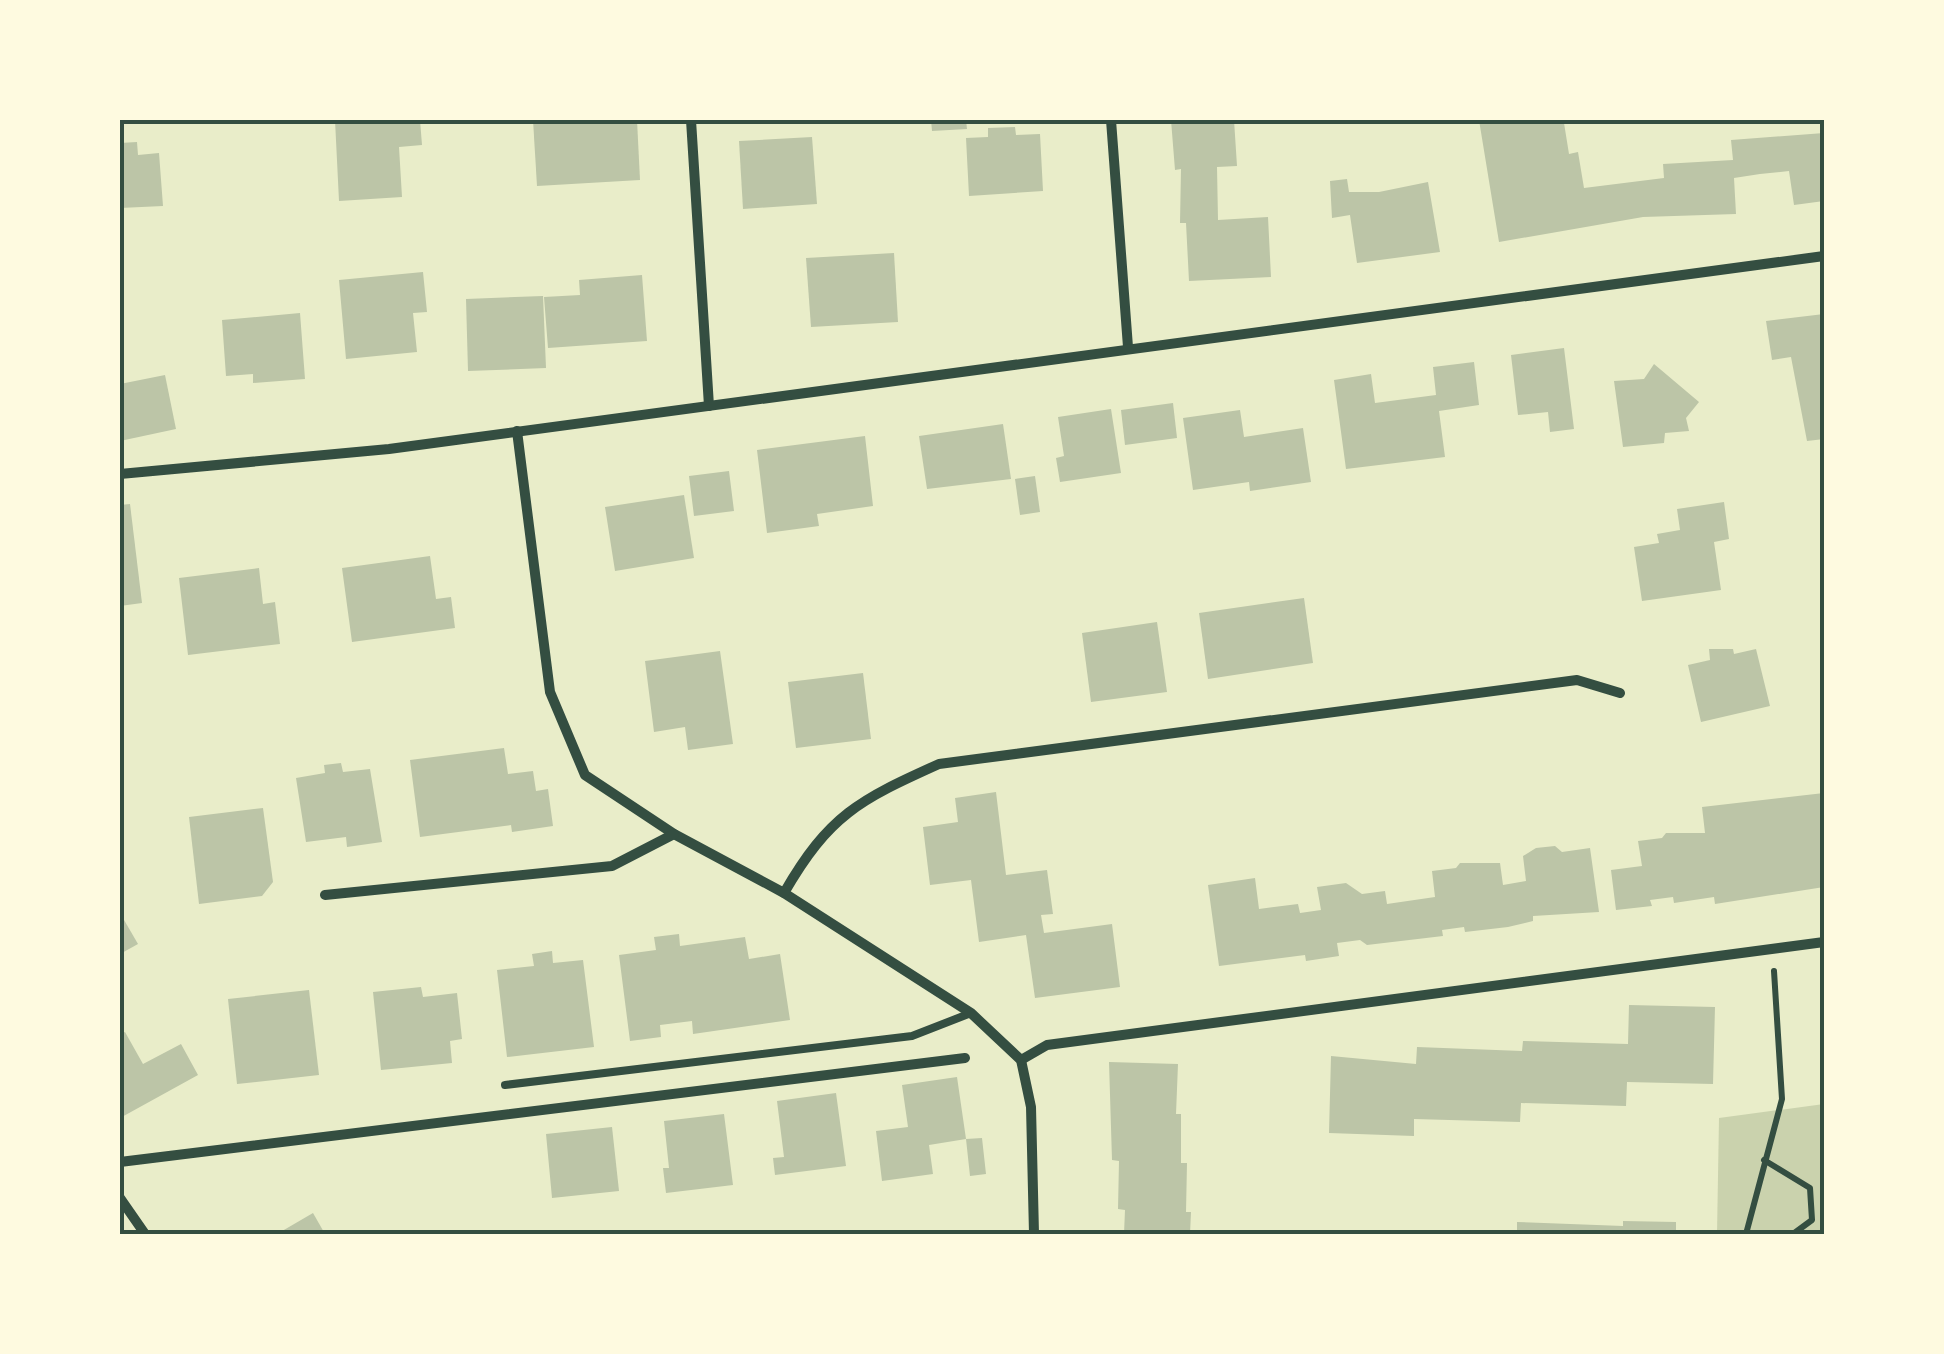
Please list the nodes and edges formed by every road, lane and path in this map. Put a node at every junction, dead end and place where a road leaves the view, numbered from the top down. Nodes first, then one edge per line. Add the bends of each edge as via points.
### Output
1 (691, 120) edge
2 (1111, 120) edge
3 (1824, 256) edge
4 (1128, 348) junction
5 (709, 406) junction
6 (517, 431) junction
7 (120, 474) edge
8 (1620, 693) dead end
9 (674, 834) junction
10 (784, 893) junction
11 (324, 896) dead end
12 (1824, 942) edge
13 (1775, 950) junction
14 (971, 1012) junction
15 (964, 1058) dead end
16 (1020, 1060) junction
17 (505, 1085) dead end
18 (1764, 1160) junction
19 (120, 1162) edge
20 (120, 1198) edge
21 (146, 1234) edge
22 (1034, 1234) edge
23 (1746, 1234) edge
24 (1794, 1234) edge

1 - 5 street
2 - 4 street
3 - 4 street
4 - 5 street
5 - 6 street
6 - 7 street
6 - 9 street via 550,692 585,775
8 - 10 street via 1578,680 939,764 860,800 808,851
9 - 10 street
9 - 11 street via 612,866
10 - 14 street
12 - 13 street
13 - 16 street via 1047,1045
13 - 18 path via 1782,1099
14 - 16 street
14 - 17 lane via 912,1036
15 - 19 street
16 - 22 street via 1031,1106
18 - 23 path
18 - 24 path via 1810,1188 1812,1220
20 - 21 street

